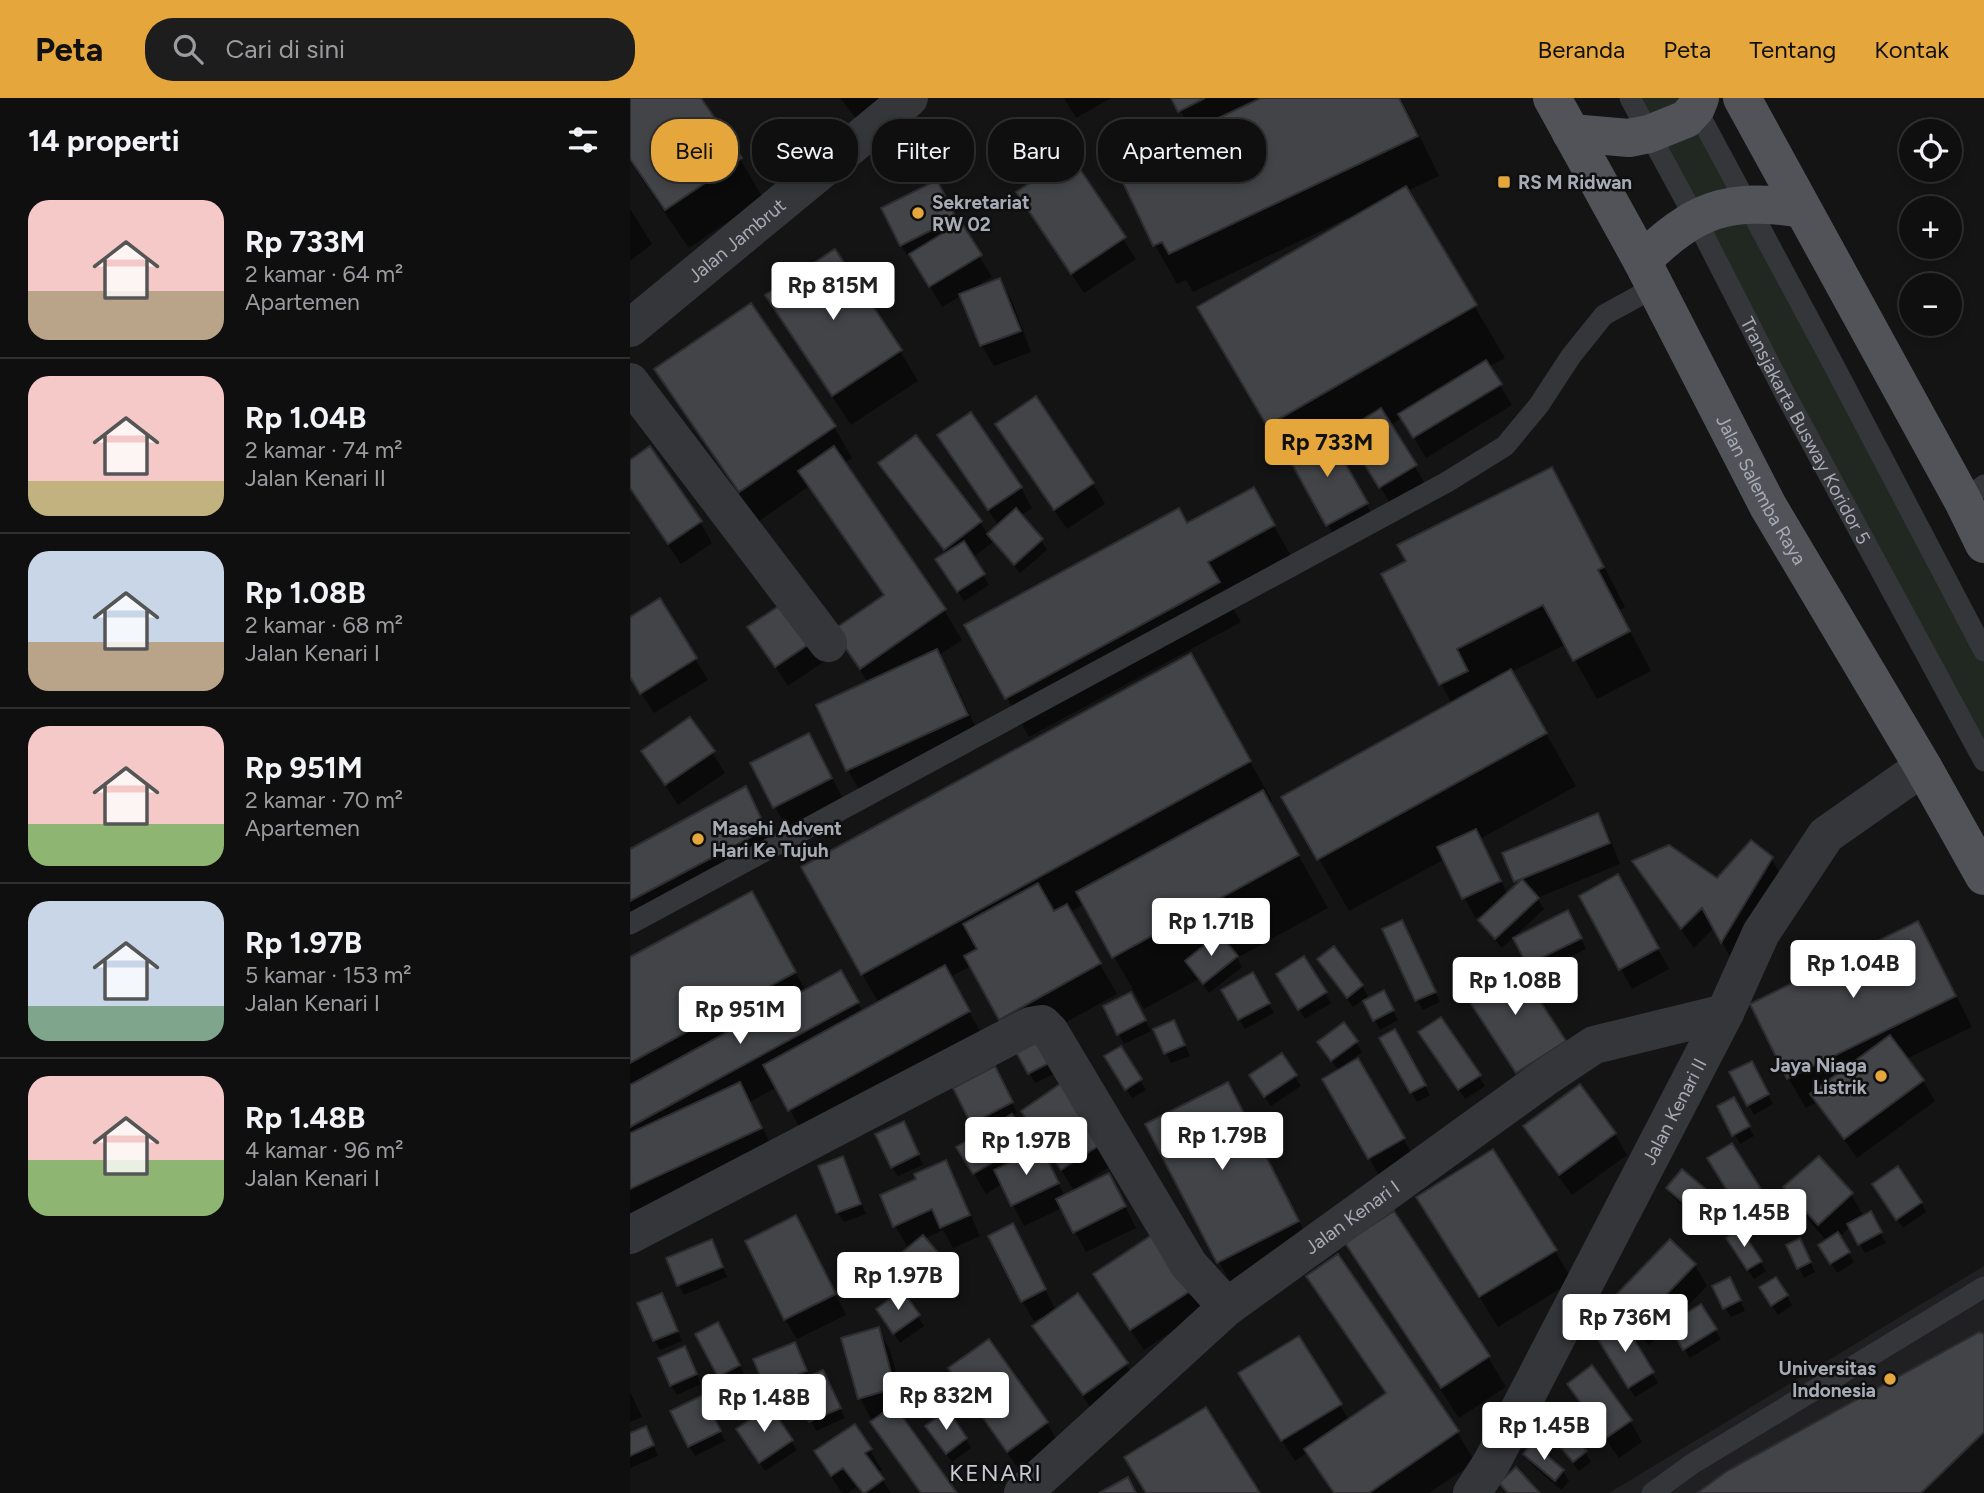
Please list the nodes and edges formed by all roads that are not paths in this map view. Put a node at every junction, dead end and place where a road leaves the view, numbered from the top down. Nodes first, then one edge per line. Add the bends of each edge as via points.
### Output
1 (909, 98) edge
2 (1552, 98) edge
3 (1630, 98) edge
4 (1742, 98) edge
5 (1696, 101) edge
6 (1571, 132) junction
7 (1649, 134) junction
8 (1748, 205) junction
9 (1801, 209) junction
10 (1695, 218) junction
11 (1649, 274) junction
12 (630, 328) edge
13 (630, 382) edge
14 (1973, 493) edge
15 (1984, 544) edge
16 (828, 643) dead end
17 (1984, 651) edge
18 (1984, 761) edge
19 (1923, 767) junction
20 (1984, 876) edge
21 (630, 924) edge
22 (1725, 1013) junction
23 (630, 1235) edge
24 (1984, 1287) edge
25 (1227, 1307) junction
26 (1023, 1493) edge
27 (1472, 1493) edge
28 (1652, 1493) edge

1 - 12 street, Jalan Jambrut
2 - 6 main road, Jalan Salemba Raya
3 - 7 lane, Transjakarta Busway Koridor 5
4 - 9 main road
5 - 7 main road via 1686,119
5 - 8 lane
6 - 7 main road via 1629,138
6 - 11 main road, Jalan Salemba Raya
7 - 10 lane, Transjakarta Busway Koridor 5
8 - 9 main road
8 - 10 main road
8 - 17 lane
9 - 14 main road
10 - 11 main road via 1668,236
10 - 18 lane, Transjakarta Busway Koridor 5
11 - 19 main road, Jalan Salemba Raya via 1768,506
11 - 21 lane via 1604,315 1505,446 1447,482
13 - 16 street
14 - 15 main road
19 - 20 main road, Jalan Salemba Raya
19 - 22 street, Jalan Kenari II via 1826,835 1761,933
22 - 25 street, Jalan Kenari I via 1594,1045
22 - 27 street, Jalan Kenari II
23 - 25 street via 1042,1024 1189,1265
24 - 28 lane via 1692,1464
25 - 26 street, Jalan Kenari I

